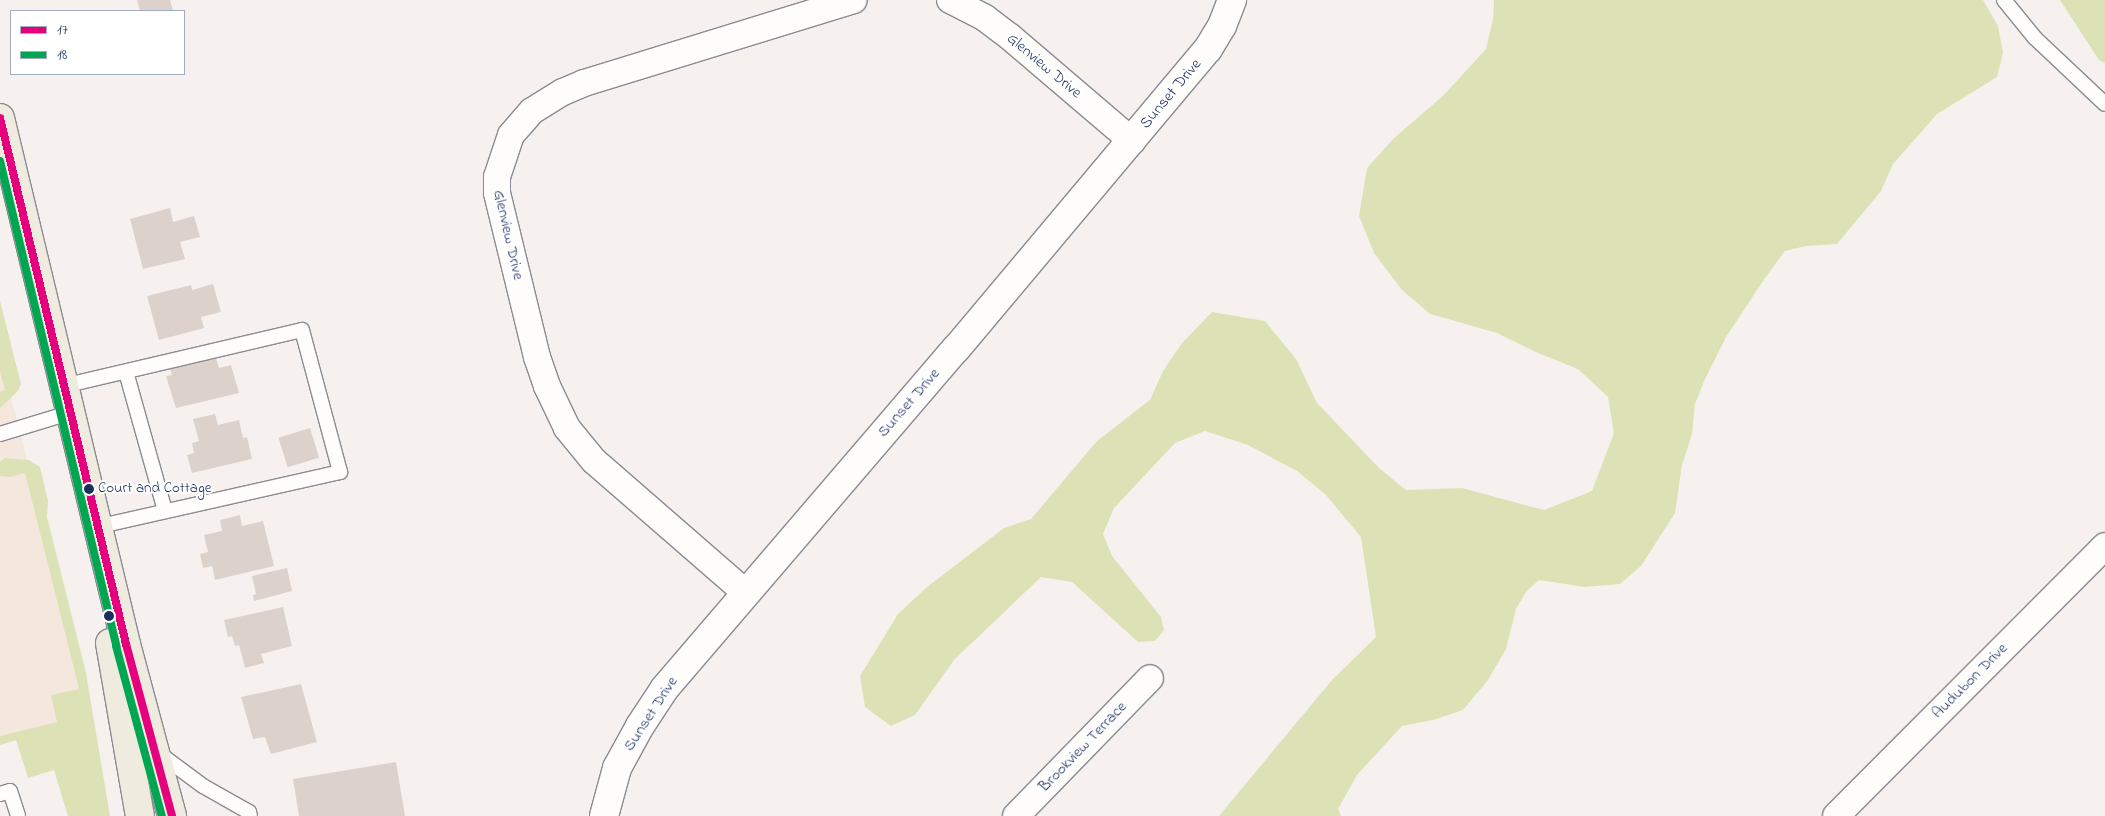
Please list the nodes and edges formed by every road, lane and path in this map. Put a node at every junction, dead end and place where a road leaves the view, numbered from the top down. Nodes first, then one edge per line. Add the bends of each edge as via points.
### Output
1 (853, 0) edge
2 (950, 0) edge
3 (1232, 0) edge
4 (2004, 0) edge
5 (2105, 104) edge
6 (1, 124) edge
7 (1132, 141) junction
8 (126, 372) junction
9 (63, 386) junction
10 (69, 413) junction
11 (0, 434) edge
12 (165, 511) junction
13 (93, 528) junction
14 (2105, 546) edge
15 (746, 594) junction
16 (1150, 678) dead end
17 (155, 750) junction
18 (0, 794) edge
19 (169, 804) edge
20 (136, 810) edge
21 (250, 814) edge
22 (18, 816) edge
23 (604, 816) edge
24 (1016, 816) edge
25 (1836, 816) edge

1 - 15 street, Glenview Drive via 563,92 532,111 511,135 497,178 497,193 537,357 567,428 594,461
2 - 7 street, Glenview Drive via 985,18 1009,36
3 - 7 street, Sunset Drive via 1208,49
4 - 5 lane via 2035,38
6 - 9 main road
7 - 15 street, Sunset Drive
8 - 9 lane
8 - 12 lane
8 - 12 lane via 302,330 340,472
9 - 10 main road
10 - 11 lane
10 - 13 main road
12 - 13 lane
13 - 17 main road
13 - 20 main road
14 - 25 street, Audubon Drive
15 - 23 street, Sunset Drive via 665,688 640,726 617,768
16 - 24 street, Brookview Terrace
17 - 19 main road
17 - 21 lane via 203,786
18 - 22 lane via 10,791
19 - 20 lane

